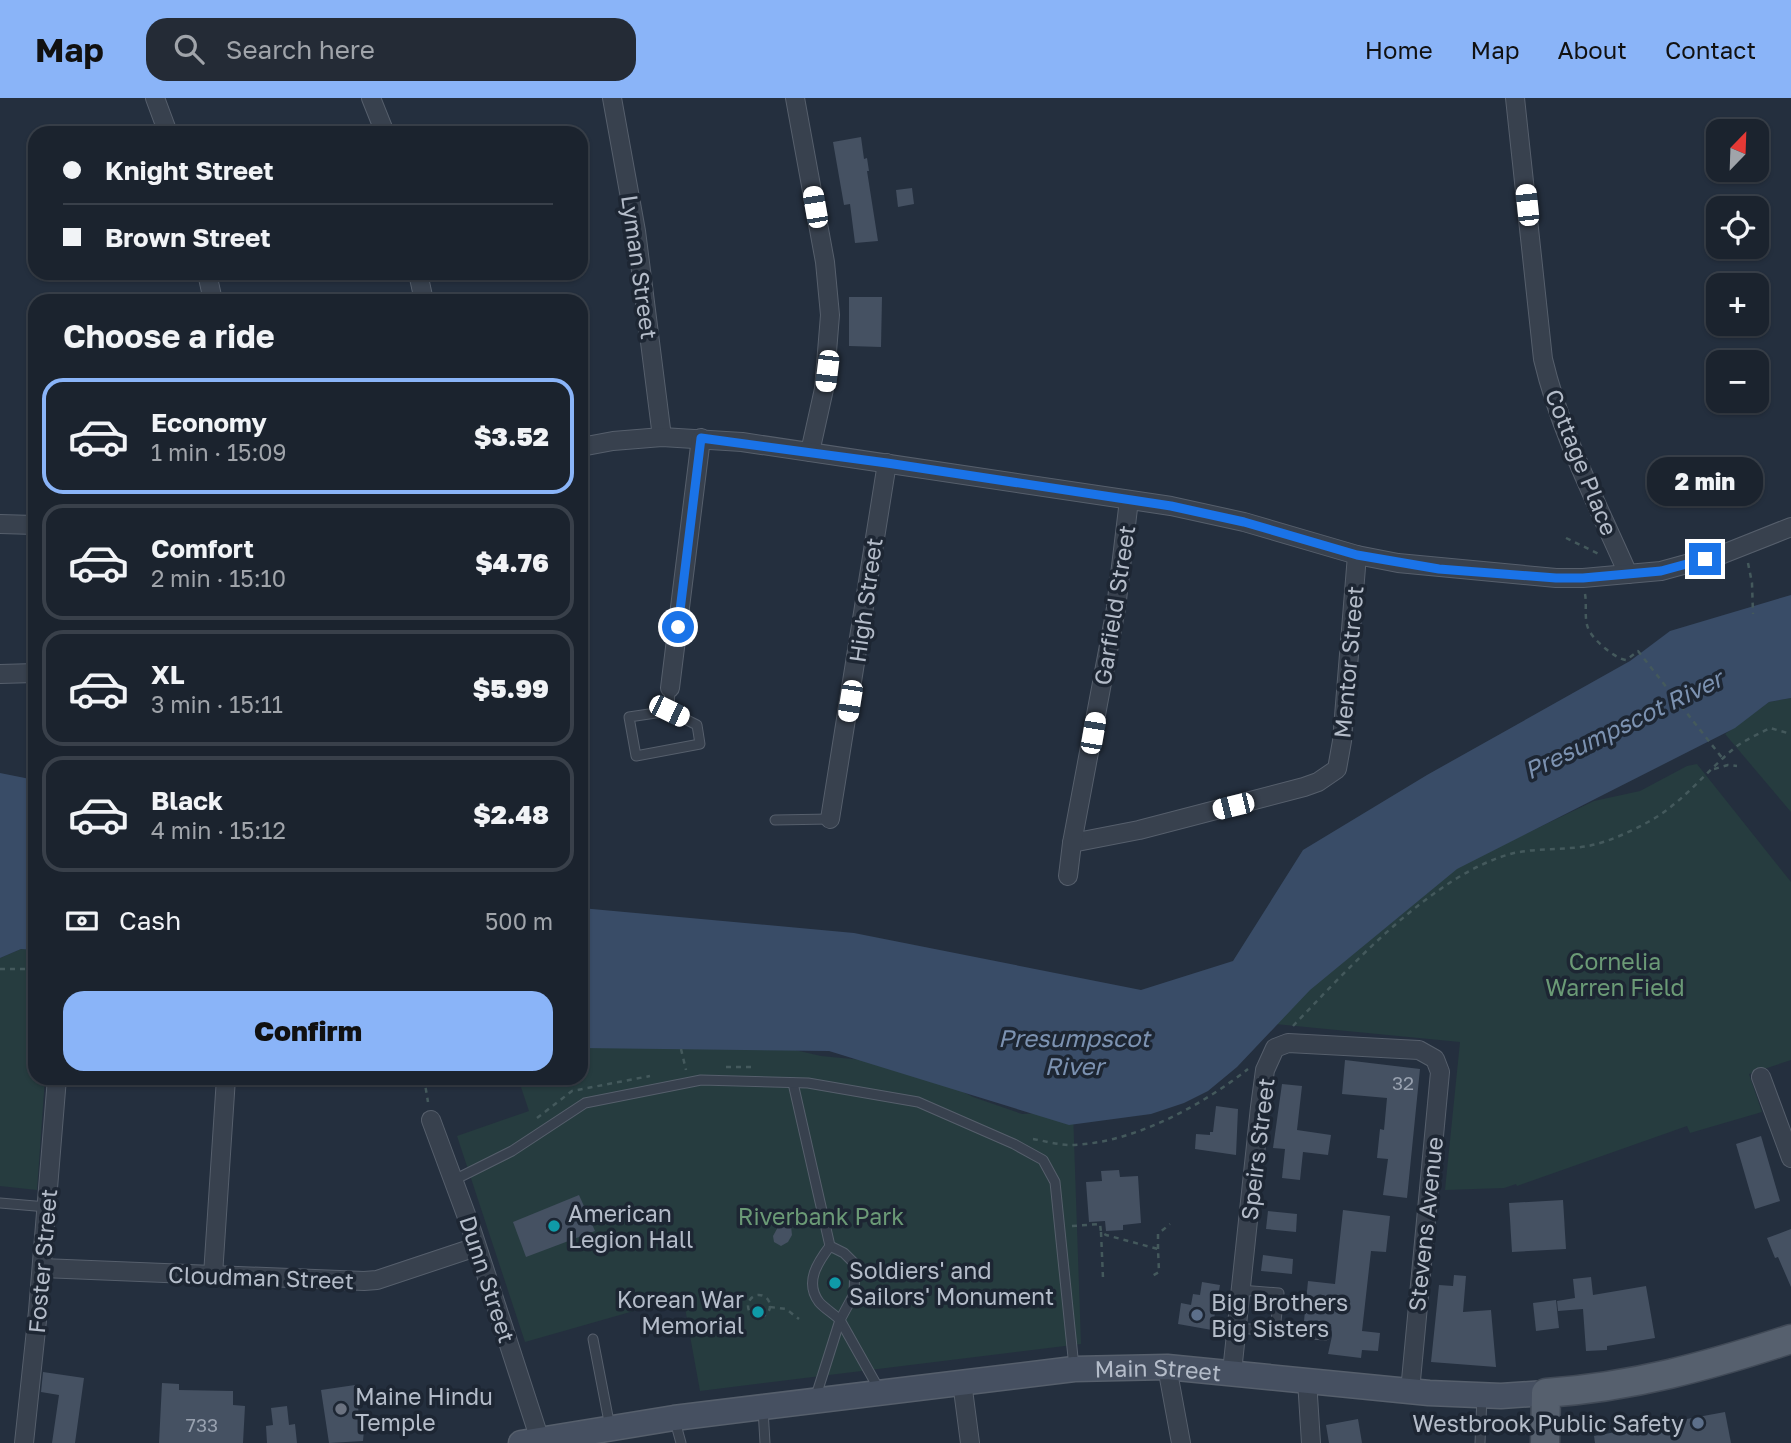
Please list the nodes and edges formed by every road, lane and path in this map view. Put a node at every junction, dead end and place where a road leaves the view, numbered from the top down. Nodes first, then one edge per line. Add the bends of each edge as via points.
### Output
1 (155, 98) edge
2 (371, 98) edge
3 (612, 98) edge
4 (795, 98) edge
5 (1515, 98) edge
6 (165, 126) edge
7 (382, 126) edge
8 (662, 437) junction
9 (701, 438) junction
10 (588, 446) edge
11 (810, 452) junction
12 (887, 463) junction
13 (1129, 500) junction
14 (0, 524) edge
15 (28, 525) edge
16 (1791, 527) edge
17 (1566, 538) dead end
18 (1743, 546) junction
19 (1357, 555) junction
20 (1624, 566) junction
21 (1583, 578) junction
22 (1753, 614) dead end
23 (28, 673) edge
24 (0, 674) edge
25 (670, 688) joint
26 (669, 711) junction
27 (1791, 734) edge
28 (1723, 759) junction
29 (1737, 766) dead end
30 (1711, 771) junction
31 (830, 819) joint
32 (775, 820) dead end
33 (1072, 843) junction
34 (1068, 876) dead end
35 (0, 969) edge
36 (28, 970) edge
37 (1275, 1048) junction
38 (681, 1049) dead end
39 (1435, 1059) joint
40 (721, 1067) dead end
41 (685, 1068) dead end
42 (757, 1068) dead end
43 (650, 1076) dead end
44 (1761, 1077) dead end
45 (793, 1083) junction
46 (56, 1085) edge
47 (226, 1085) edge
48 (425, 1085) edge
49 (431, 1120) joint
50 (533, 1121) dead end
51 (1024, 1138) dead end
52 (1791, 1158) edge
53 (454, 1180) junction
54 (0, 1203) edge
55 (47, 1207) junction
56 (1170, 1224) dead end
57 (1060, 1226) junction
58 (1101, 1232) junction
59 (830, 1246) junction
60 (476, 1247) junction
61 (1158, 1249) junction
62 (42, 1268) junction
63 (214, 1275) junction
64 (1152, 1276) dead end
65 (1103, 1279) dead end
66 (1240, 1290) junction
67 (769, 1307) junction
68 (799, 1319) dead end
69 (841, 1320) junction
70 (1237, 1328) junction
71 (1275, 1331) junction
72 (1325, 1335) dead end
73 (593, 1339) dead end
74 (1791, 1339) edge
75 (1167, 1367) junction
76 (1074, 1369) junction
77 (1232, 1372) junction
78 (1307, 1380) junction
79 (962, 1382) junction
80 (1410, 1391) junction
81 (881, 1393) junction
82 (1546, 1393) junction
83 (1482, 1395) junction
84 (814, 1401) junction
85 (763, 1407) junction
86 (674, 1418) junction
87 (610, 1428) junction
88 (530, 1441) edge
89 (24, 1443) edge
90 (681, 1443) edge
91 (765, 1443) edge
92 (970, 1443) edge
93 (1181, 1443) edge
94 (1311, 1443) edge
95 (1480, 1443) edge
96 (1545, 1443) edge

1 - 6 street
2 - 7 street
3 - 8 street, Lyman Street via 636,231
4 - 11 street via 825,262 830,315 824,389
5 - 20 street, Cottage Place via 1544,359 1562,424
8 - 9 street
8 - 10 street
9 - 11 street
9 - 25 street
11 - 12 street
12 - 13 street
12 - 31 street, High Street
13 - 19 street via 1244,522
13 - 33 street, Garfield Street via 1116,608
14 - 15 street
16 - 18 street
17 - 20 path
18 - 20 street via 1661,571
18 - 22 path via 1752,583
19 - 21 street via 1439,569
19 - 33 street, Mentor Street via 1337,769 1304,787
20 - 21 street
21 - 28 path via 1588,628 1620,659 1638,651
23 - 24 street
25 - 26 lane
26 - 26 lane via 629,717 636,756 700,744 697,725
27 - 28 path via 1770,728 1739,744
28 - 30 path
29 - 30 path
30 - 37 path via 1650,821 1621,835 1590,845 1515,853 1479,865 1446,885 1372,944
31 - 32 lane
33 - 34 street, Garfield Street
35 - 36 path
37 - 39 street, Speirs Street via 1288,1043 1332,1044 1419,1050
37 - 51 path via 1188,1110 1125,1136 1070,1145
37 - 66 street, Speirs Street via 1265,1070
38 - 41 path
39 - 80 street, Stevens Avenue via 1439,1090
40 - 42 path
43 - 50 path via 572,1091
44 - 52 street
45 - 53 lane via 701,1080 585,1103 512,1151
45 - 57 lane via 918,1102 1014,1144 1043,1160 1055,1182
45 - 59 lane
46 - 55 street, Foster Street
47 - 63 street
48 - 49 path
49 - 53 street, Dunn Street
53 - 60 street, Dunn Street
54 - 55 lane
55 - 62 street, Foster Street
56 - 61 path via 1158,1234
57 - 58 path via 1100,1224
57 - 76 lane
58 - 61 path
58 - 65 path
59 - 69 lane via 817,1264 812,1284 819,1301
59 - 69 lane via 855,1264 854,1294
60 - 63 street, Cloudman Street via 377,1280
60 - 88 street, Dunn Street
61 - 64 path via 1159,1272
62 - 63 street, Cloudman Street
62 - 89 street, Foster Street
66 - 70 street, Speirs Street
66 - 71 lane via 1279,1293
67 - 67 path via 760,1296 748,1304 750,1313 759,1318
67 - 68 path via 786,1309
69 - 81 lane
69 - 84 lane
70 - 71 lane
70 - 77 street, Speirs Street
71 - 72 lane
73 - 87 lane
74 - 82 main road, Main Street via 1711,1365 1625,1385
75 - 76 main road, Main Street
75 - 77 main road, Main Street
75 - 93 street
76 - 79 main road, Main Street
77 - 78 main road, Main Street
78 - 80 main road, Main Street
78 - 94 street
79 - 81 main road, Main Street
79 - 92 street
80 - 83 main road, Main Street
81 - 84 main road, Main Street
82 - 83 main road, Main Street
82 - 96 main road
83 - 95 lane
84 - 85 main road, Main Street
85 - 86 main road, Main Street
85 - 91 lane
86 - 87 main road, Main Street
86 - 90 lane
87 - 88 main road, Main Street

